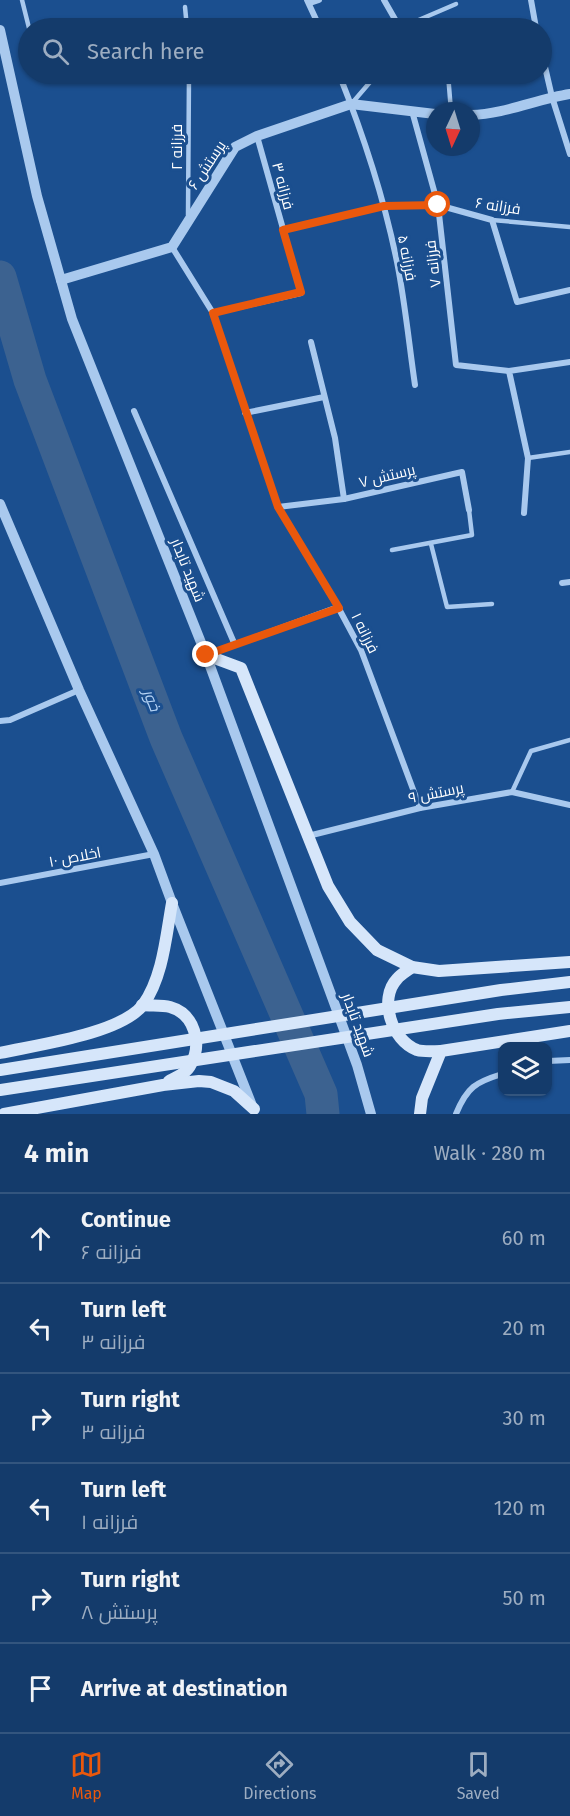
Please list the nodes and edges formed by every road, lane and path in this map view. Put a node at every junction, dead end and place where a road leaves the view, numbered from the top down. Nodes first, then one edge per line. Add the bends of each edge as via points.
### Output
1 (22, 0) edge
2 (318, 0) edge
3 (384, 0) edge
4 (531, 0) edge
5 (309, 2) edge
6 (456, 4) dead end
7 (186, 7) dead end
8 (26, 18) edge
9 (187, 18) edge
10 (316, 18) edge
11 (394, 18) edge
12 (423, 18) edge
13 (534, 18) edge
14 (0, 30) edge
15 (189, 84) edge
16 (343, 84) edge
17 (368, 84) edge
18 (448, 84) edge
19 (549, 84) edge
20 (570, 94) edge
21 (552, 97) junction
22 (450, 102) edge
23 (351, 104) junction
24 (412, 111) junction
25 (426, 113) edge
26 (480, 114) edge
27 (257, 136) junction
28 (570, 154) edge
29 (438, 205) junction
30 (384, 206) junction
31 (492, 220) junction
32 (188, 221) junction
33 (570, 227) edge
34 (283, 230) junction
35 (172, 247) junction
36 (61, 280) junction
37 (570, 290) edge
38 (213, 313) junction
39 (311, 342) dead end
40 (570, 362) edge
41 (509, 371) junction
42 (416, 385) dead end
43 (324, 397) junction
44 (134, 411) dead end
45 (245, 412) junction
46 (570, 453) edge
47 (528, 458) junction
48 (345, 499) junction
49 (0, 504) edge
50 (278, 507) junction
51 (469, 510) joint
52 (524, 513) dead end
53 (432, 544) junction
54 (392, 550) dead end
55 (570, 582) edge
56 (562, 584) dead end
57 (492, 604) dead end
58 (339, 608) junction
59 (234, 645) junction
60 (206, 655) junction
61 (79, 690) junction
62 (0, 721) edge
63 (570, 740) edge
64 (512, 792) junction
65 (570, 807) edge
66 (420, 808) junction
67 (308, 836) junction
68 (154, 854) junction
69 (0, 883) edge
70 (172, 903) junction
71 (570, 962) edge
72 (412, 967) junction
73 (570, 982) edge
74 (142, 1005) junction
75 (570, 1007) edge
76 (570, 1031) edge
77 (441, 1051) junction
78 (0, 1053) edge
79 (570, 1060) edge
80 (552, 1061) edge
81 (0, 1070) edge
82 (498, 1075) edge
83 (163, 1085) junction
84 (0, 1090) edge
85 (254, 1112) edge
86 (4, 1114) edge
87 (371, 1114) edge
88 (420, 1114) edge
89 (456, 1114) edge

1 - 8 lane
2 - 5 street
3 - 11 street
4 - 13 street
5 - 10 street
6 - 12 lane
7 - 9 lane
14 - 36 street, شهید تابدار via 37,196
15 - 32 lane, فرزانه ۲
16 - 23 street, فرزانه ۵
17 - 23 lane
18 - 22 lane
19 - 21 street
20 - 21 street
21 - 26 street
21 - 28 street
23 - 24 street, پرستش ۶
23 - 27 street, پرستش ۶
23 - 30 street, فرزانه ۵
24 - 25 street, پرستش ۶
24 - 29 street, فرزانه ۷
27 - 32 street, پرستش ۶ via 235,147
27 - 34 street, فرزانه ۳
29 - 30 street, فرزانه ۶
29 - 31 street, فرزانه ۶
29 - 41 street, فرزانه ۷ via 456,365
30 - 34 lane, فرزانه ۶
30 - 42 street, فرزانه ۵
31 - 33 lane, فرزانه ۶
31 - 37 street via 517,302
32 - 35 street, پرستش ۶
34 - 38 street, فرزانه ۳ via 301,292
35 - 36 street
35 - 38 street, فرزانه ۱
36 - 60 street, شهید تابدار via 72,320
38 - 45 street, فرزانه ۱
39 - 43 street
40 - 41 street
41 - 47 street
43 - 45 street
43 - 48 street
44 - 59 street
45 - 50 street, فرزانه ۱
46 - 47 lane
47 - 52 street
48 - 50 street, پرستش ۷
48 - 51 street, پرستش ۷ via 462,472
49 - 61 street
50 - 58 street, فرزانه ۱
51 - 53 lane via 471,535
53 - 54 lane
53 - 57 lane via 447,607
55 - 56 street
58 - 59 street
58 - 66 street, فرزانه ۱ via 361,650
59 - 60 street
60 - 67 main road via 241,668
60 - 87 street, شهید تابدار via 357,1065
61 - 62 street
61 - 68 street
63 - 64 lane via 531,751
64 - 65 street, پرستش ۹
64 - 66 street, پرستش ۹
66 - 67 street, پرستش ۹
67 - 72 main road via 328,886 350,922 377,950
68 - 69 street, اخلاص ۱۰
68 - 70 street
70 - 74 main road via 154,983
70 - 85 street
71 - 72 main road via 439,971
72 - 77 main road via 395,980 389,995 390,1020 399,1039 418,1050
73 - 81 main road, bridge
74 - 78 main road via 127,1019 77,1037
74 - 83 main road via 171,1007 187,1017 194,1030 198,1046 191,1066
75 - 84 main road, bridge via 498,1014
76 - 77 main road
77 - 88 main road via 422,1098
79 - 80 street
82 - 89 street via 478,1082 462,1099
83 - 85 main road via 211,1082 234,1091
83 - 86 main road

